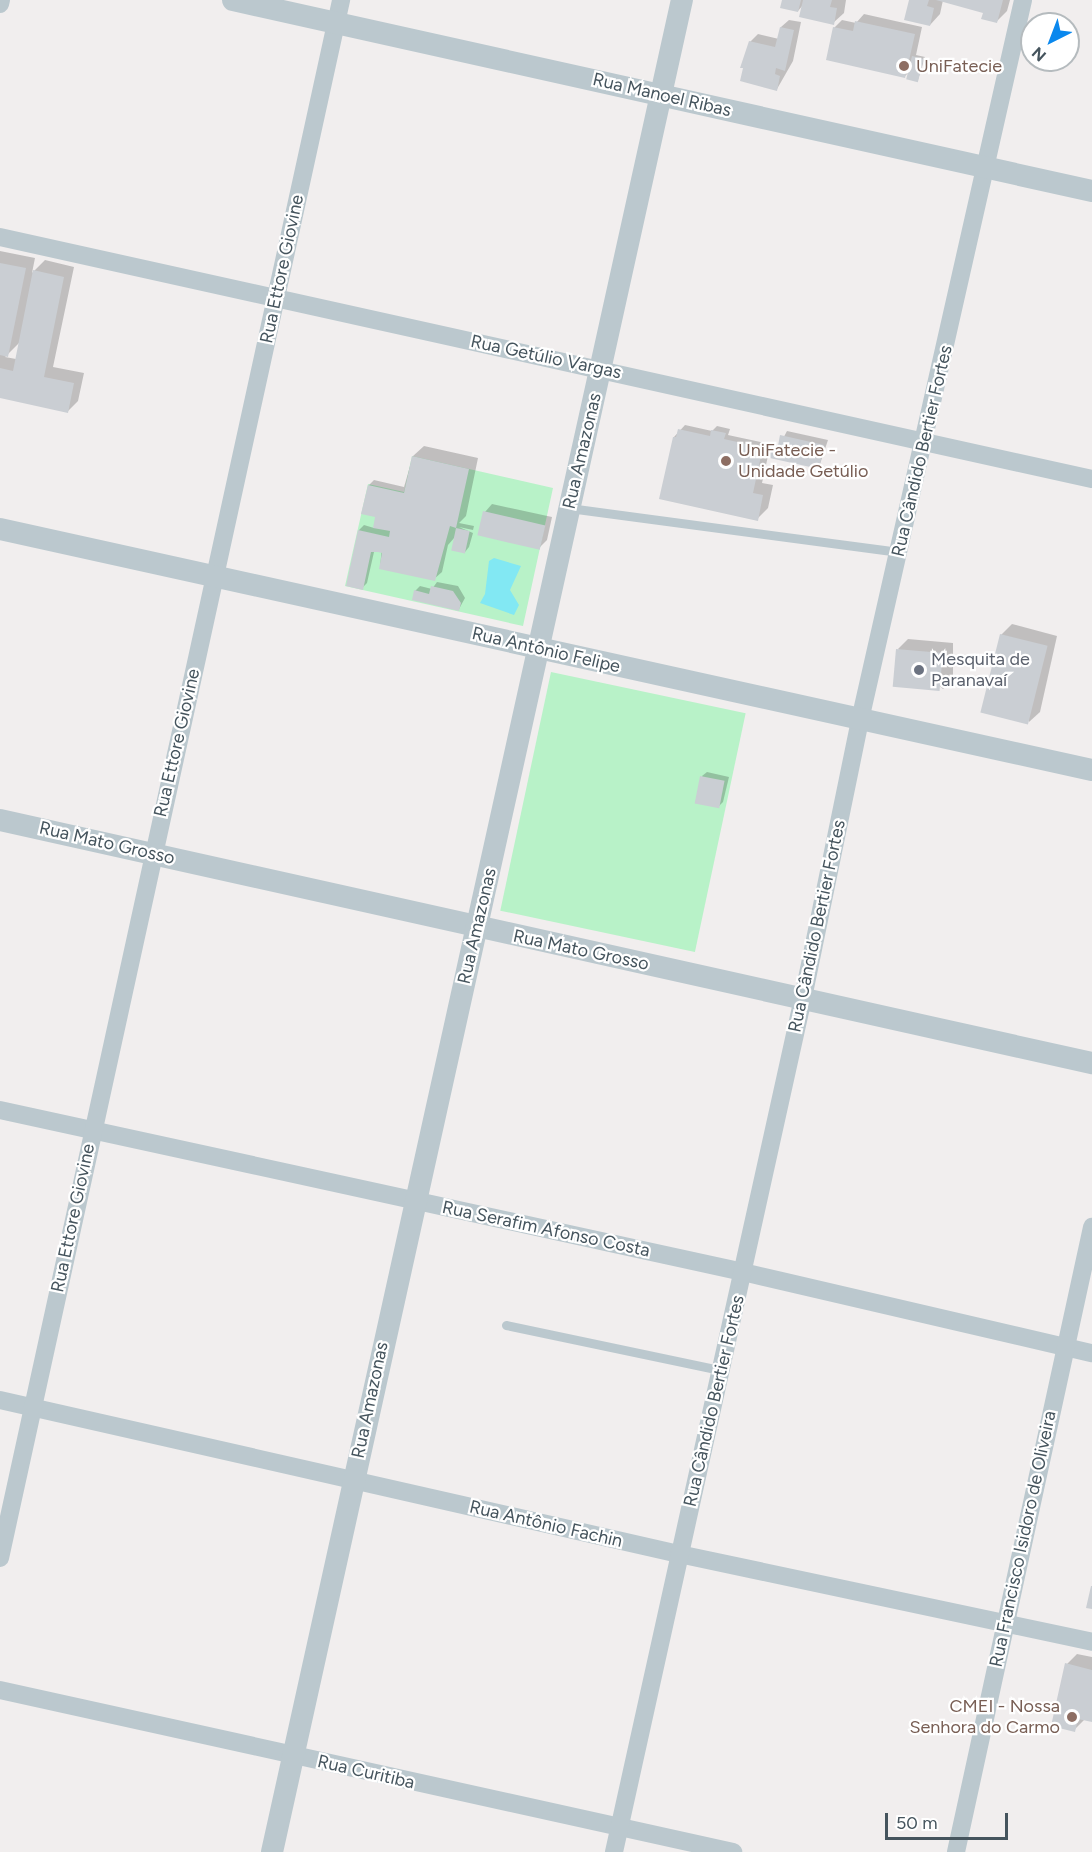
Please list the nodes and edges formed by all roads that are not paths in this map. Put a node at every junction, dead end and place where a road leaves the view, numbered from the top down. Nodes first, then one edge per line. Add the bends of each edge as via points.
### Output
1 (233, 0) edge
2 (341, 0) edge
3 (682, 0) edge
4 (1023, 0) edge
5 (336, 22) junction
6 (661, 95) junction
7 (985, 167) junction
8 (1092, 190) edge
9 (0, 237) edge
10 (275, 298) junction
11 (600, 369) junction
12 (924, 444) junction
13 (1092, 479) edge
14 (569, 508) junction
15 (0, 529) edge
16 (899, 552) junction
17 (214, 577) junction
18 (537, 648) junction
19 (860, 720) junction
20 (1092, 771) edge
21 (0, 820) edge
22 (153, 854) junction
23 (477, 927) junction
24 (803, 998) junction
25 (1092, 1063) edge
26 (0, 1110) edge
27 (91, 1131) junction
28 (414, 1201) junction
29 (1092, 1227) edge
30 (743, 1272) junction
31 (506, 1325) dead end
32 (1064, 1347) junction
33 (1092, 1353) edge
34 (720, 1370) junction
35 (0, 1400) edge
36 (34, 1408) junction
37 (353, 1479) junction
38 (679, 1554) junction
39 (0, 1558) edge
40 (1005, 1623) junction
41 (1092, 1642) edge
42 (0, 1690) edge
43 (293, 1755) junction
44 (619, 1830) junction
45 (272, 1852) edge
46 (614, 1852) edge
47 (733, 1852) edge
48 (956, 1852) edge

1 - 5 street, Rua Manoel Ribas
2 - 5 street, Rua Ettore Giovine
3 - 6 street, Rua Amazonas
4 - 7 street, Rua Cândido Bertier Fortes
5 - 6 street, Rua Manoel Ribas
5 - 10 street, Rua Ettore Giovine
6 - 7 street, Rua Manoel Ribas
6 - 11 street, Rua Amazonas
7 - 8 street, Rua Manoel Ribas
7 - 12 street, Rua Cândido Bertier Fortes
9 - 10 street, Rua Getúlio Vargas
10 - 11 street, Rua Getúlio Vargas
10 - 17 street, Rua Ettore Giovine
11 - 12 street, Rua Getúlio Vargas
11 - 14 street, Rua Amazonas
12 - 13 street, Rua Getúlio Vargas
12 - 16 street, Rua Cândido Bertier Fortes
14 - 16 lane
14 - 18 street, Rua Amazonas
15 - 17 street, Rua Antônio Felipe
16 - 19 street, Rua Cândido Bertier Fortes
17 - 18 street, Rua Antônio Felipe
17 - 22 street, Rua Ettore Giovine
18 - 19 street, Rua Antônio Felipe
18 - 23 street, Rua Amazonas
19 - 20 street, Rua Antônio Felipe
19 - 24 street, Rua Cândido Bertier Fortes
21 - 22 street, Rua Mato Grosso
22 - 23 street, Rua Mato Grosso
22 - 27 street, Rua Ettore Giovine
23 - 24 street, Rua Mato Grosso
23 - 28 street, Rua Amazonas
24 - 25 street, Rua Mato Grosso
24 - 30 street, Rua Cândido Bertier Fortes
26 - 27 street, Rua Serafim Afonso Costa
27 - 28 street, Rua Serafim Afonso Costa
27 - 36 street, Rua Ettore Giovine
28 - 30 street, Rua Serafim Afonso Costa
28 - 37 street, Rua Amazonas
29 - 32 street, Rua Francisco Isidoro de Oliveira
30 - 32 street, Rua Serafim Afonso Costa
30 - 34 street, Rua Cândido Bertier Fortes
31 - 34 lane
32 - 33 street, Rua Serafim Afonso Costa
32 - 40 street, Rua Francisco Isidoro de Oliveira
34 - 38 street, Rua Cândido Bertier Fortes
35 - 36 street, Rua Antônio Fachin
36 - 37 street, Rua Antônio Fachin
36 - 39 street, Rua Ettore Giovine
37 - 38 street, Rua Antônio Fachin
37 - 43 street, Rua Amazonas
38 - 40 street, Rua Antônio Fachin
38 - 44 street, Rua Cândido Bertier Fortes
40 - 41 street, Rua Antônio Fachin
40 - 48 street, Rua Francisco Isidoro de Oliveira
42 - 43 street, Rua Curitiba
43 - 44 street, Rua Curitiba
43 - 45 street, Rua Amazonas
44 - 46 street, Rua Cândido Bertier Fortes
44 - 47 street, Rua Curitiba

